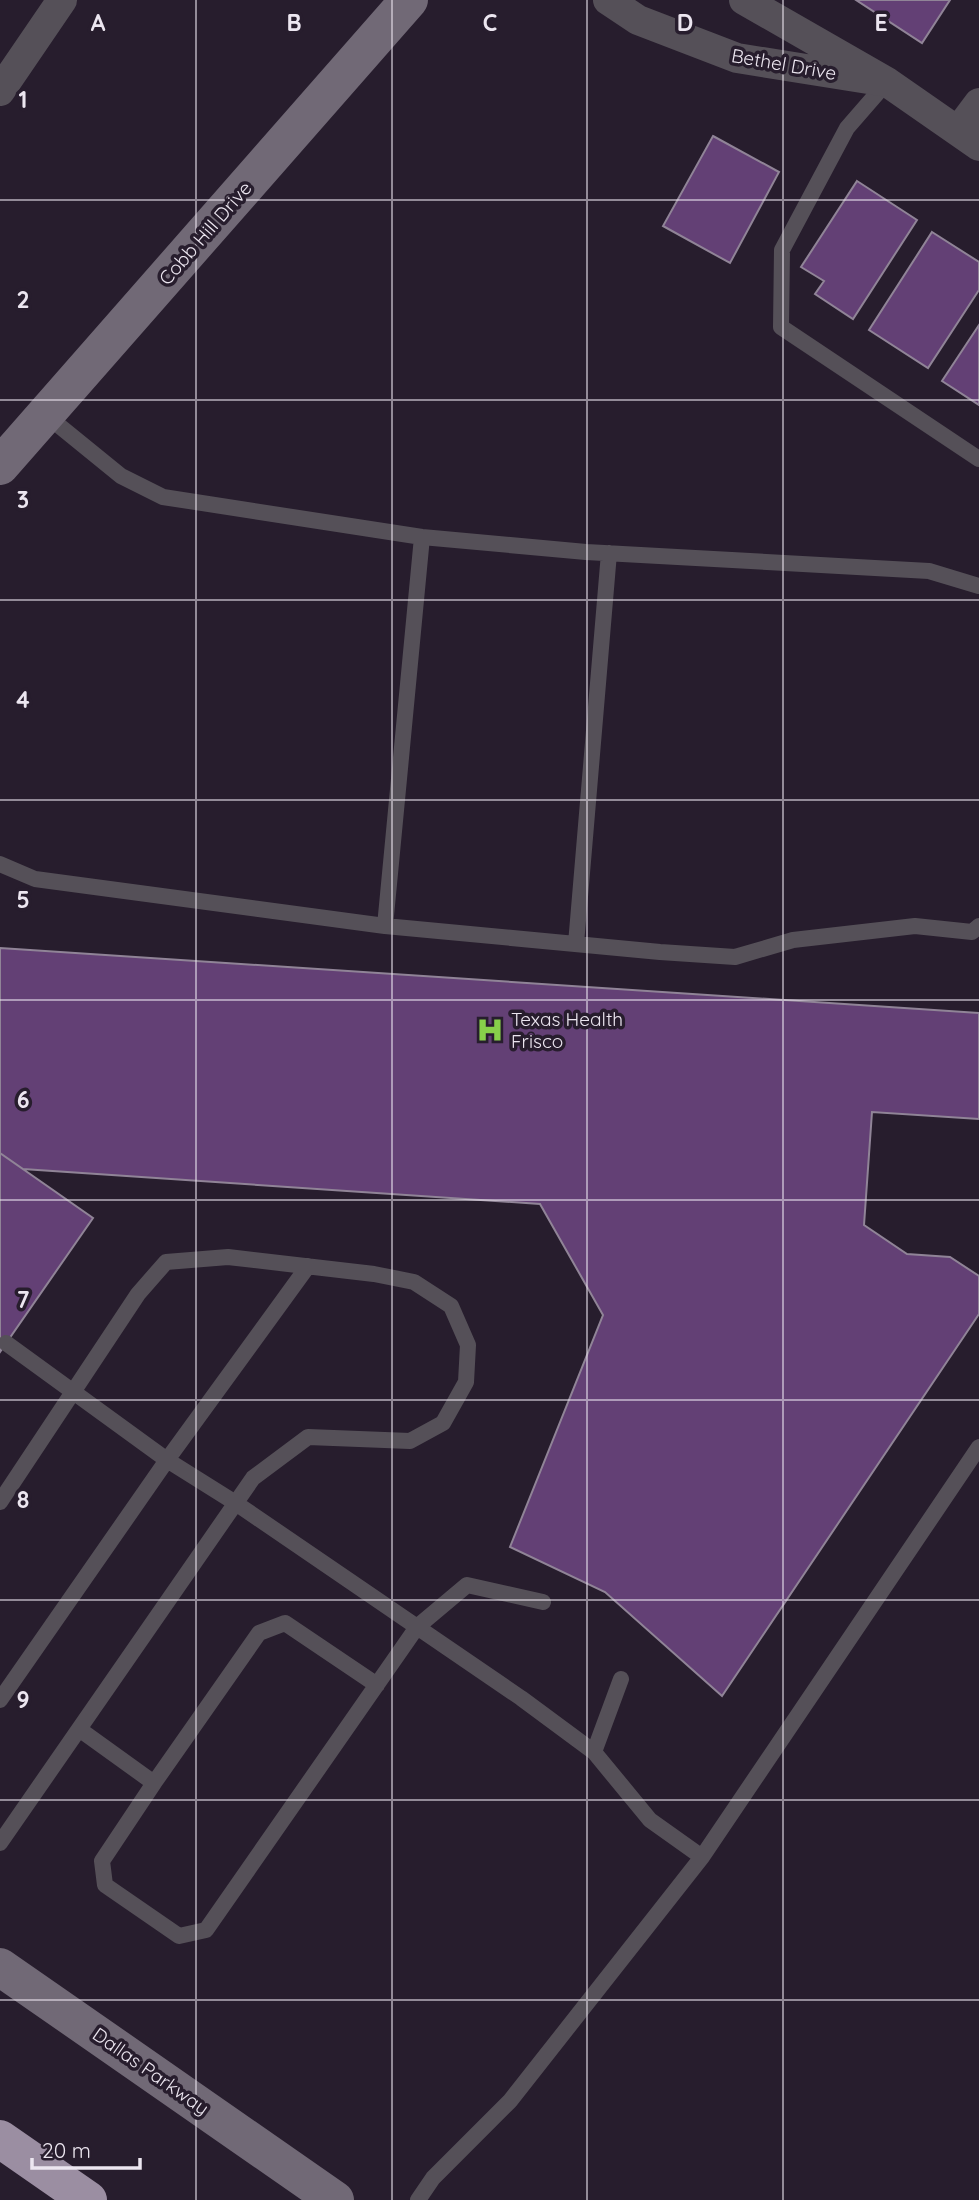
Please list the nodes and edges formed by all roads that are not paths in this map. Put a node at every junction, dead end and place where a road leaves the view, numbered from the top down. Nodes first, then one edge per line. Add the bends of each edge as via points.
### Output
1 (62, 0) edge
2 (409, 0) edge
3 (608, 0) edge
4 (744, 0) edge
5 (887, 82) junction
6 (0, 91) edge
7 (979, 103) edge
8 (969, 138) edge
9 (46, 415) junction
10 (979, 459) edge
11 (0, 466) edge
12 (422, 537) junction
13 (609, 553) junction
14 (979, 586) edge
15 (0, 864) edge
16 (385, 926) junction
17 (979, 926) edge
18 (576, 944) junction
19 (308, 1266) junction
20 (6, 1343) dead end
21 (73, 1393) junction
22 (979, 1447) edge
23 (167, 1460) junction
24 (0, 1502) edge
25 (234, 1502) junction
26 (543, 1602) dead end
27 (417, 1627) junction
28 (621, 1679) dead end
29 (377, 1685) junction
30 (0, 1700) edge
31 (79, 1729) junction
32 (594, 1752) junction
33 (154, 1783) junction
34 (0, 1843) edge
35 (702, 1857) junction
36 (0, 1967) edge
37 (0, 2139) edge
38 (88, 2200) edge
39 (335, 2200) edge
40 (418, 2200) edge

1 - 6 street
2 - 9 street, Cobb Hill Drive
3 - 5 street, Bethel Drive via 638,20 737,58
4 - 5 street, Bethel Drive
5 - 8 street, Bethel Drive
5 - 10 lane via 847,128 782,250 781,327
7 - 8 street
9 - 11 street, Cobb Hill Drive
9 - 12 lane via 121,476 163,497
12 - 13 lane
12 - 16 lane
13 - 14 lane via 929,571
13 - 18 lane
15 - 16 lane via 35,878
16 - 18 lane
17 - 18 lane via 972,932 915,926 793,940 735,957
19 - 21 lane via 228,1257 166,1262 138,1294
19 - 23 lane
19 - 25 lane via 414,1282 451,1306 468,1345 466,1382 443,1423 410,1441 308,1437 253,1478
20 - 21 lane
21 - 23 lane
21 - 24 lane
22 - 35 lane
23 - 25 lane
23 - 30 lane
25 - 27 lane
25 - 31 lane
26 - 27 lane via 467,1585
27 - 29 lane
27 - 32 lane
28 - 32 lane
29 - 33 lane via 285,1623 259,1633
29 - 33 lane via 206,1930 178,1936 106,1885 102,1861
31 - 33 lane
31 - 34 lane
32 - 35 lane via 650,1820
35 - 40 lane via 510,2101 433,2178
36 - 39 street, Dallas Parkway
37 - 38 highway

